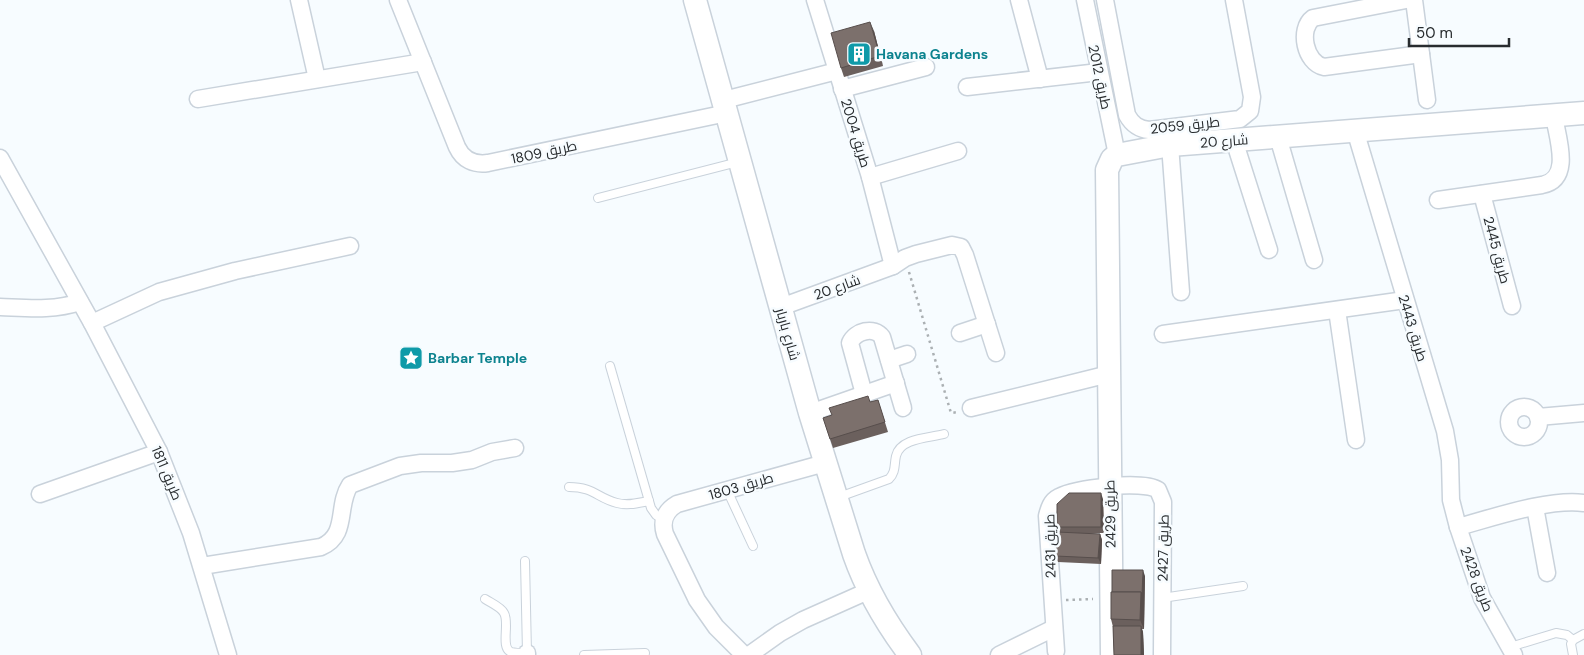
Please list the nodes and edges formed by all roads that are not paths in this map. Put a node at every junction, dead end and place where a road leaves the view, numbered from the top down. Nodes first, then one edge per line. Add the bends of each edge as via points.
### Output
1 (299, 0) edge
2 (398, 0) edge
3 (695, 0) edge
4 (815, 0) edge
5 (1019, 0) edge
6 (1085, 0) edge
7 (1105, 0) edge
8 (1234, 0) edge
9 (1406, 0) edge
10 (1414, 0) edge
11 (1421, 54) junction
12 (422, 62) junction
13 (926, 67) dead end
14 (837, 71) junction
15 (1099, 72) junction
16 (317, 79) junction
17 (1040, 79) junction
18 (967, 87) dead end
19 (842, 89) junction
20 (198, 99) dead end
21 (1427, 100) dead end
22 (725, 107) junction
23 (1584, 113) edge
24 (1554, 116) junction
25 (1355, 130) junction
26 (1278, 137) junction
27 (1234, 140) junction
28 (1170, 145) junction
29 (958, 151) dead end
30 (1117, 154) junction
31 (0, 158) edge
32 (740, 162) junction
33 (870, 177) junction
34 (1482, 194) junction
35 (598, 198) dead end
36 (1438, 200) dead end
37 (350, 246) dead end
38 (1269, 250) dead end
39 (1314, 260) dead end
40 (899, 262) junction
41 (1181, 292) dead end
42 (1405, 300) junction
43 (80, 302) junction
44 (0, 306) edge
45 (1512, 306) dead end
46 (781, 307) junction
47 (1337, 310) junction
48 (92, 323) junction
49 (987, 324) junction
50 (960, 333) dead end
51 (1163, 334) dead end
52 (996, 353) dead end
53 (907, 354) dead end
54 (889, 360) junction
55 (610, 366) dead end
56 (1109, 374) junction
57 (896, 383) junction
58 (864, 394) junction
59 (903, 408) dead end
60 (971, 408) road end
61 (810, 413) junction
62 (1584, 413) edge
63 (1538, 417) dead end
64 (944, 434) dead end
65 (1356, 440) dead end
66 (515, 448) dead end
67 (159, 452) junction
68 (825, 463) junction
69 (1110, 486) junction
70 (569, 487) dead end
71 (728, 490) junction
72 (40, 494) dead end
73 (836, 498) junction
74 (649, 501) junction
75 (1584, 503) edge
76 (1534, 507) junction
77 (664, 520) junction
78 (1458, 527) junction
79 (753, 546) dead end
80 (525, 561) dead end
81 (202, 566) junction
82 (1547, 573) dead end
83 (1243, 586) dead end
84 (868, 591) junction
85 (1162, 598) junction
86 (485, 599) dead end
87 (1054, 628) junction
88 (1584, 634) edge
89 (1573, 640) junction
90 (1056, 651) dead end
91 (1512, 651) edge
92 (645, 652) dead end
93 (527, 654) edge
94 (228, 655) edge
95 (584, 655) edge
96 (744, 655) edge
97 (748, 655) edge
98 (910, 655) edge
99 (999, 655) edge
100 (1112, 655) edge
101 (1162, 655) edge
102 (1573, 655) edge

1 - 16 street
2 - 12 street, طريق 1809
3 - 22 street, شارع باربار
4 - 14 street, طريق 2004
5 - 17 street
6 - 15 street, طريق 2012
7 - 8 street, طريق 2059 via 1127,115 1138,128 1149,130 1240,119 1250,110 1252,97
9 - 11 street via 1313,18 1305,32 1309,55 1316,64 1324,67
10 - 11 street
11 - 21 street
12 - 16 street
12 - 22 street, طريق 1809 via 459,152 477,164
13 - 19 street
14 - 19 street, طريق 2004
14 - 22 street, طريق 1809
15 - 17 street
15 - 30 street, طريق 2012
16 - 20 street
17 - 18 street
19 - 33 street, طريق 2004
22 - 32 street, شارع باربار
23 - 24 street, شارع 20
24 - 25 street, شارع 20
24 - 34 street via 1561,166 1555,179 1542,185
25 - 26 street, شارع 20
25 - 42 street, طريق 2443
26 - 27 street, شارع 20
26 - 39 street
27 - 28 street, شارع 20
27 - 38 street
28 - 30 street, شارع 20
28 - 41 street
29 - 33 street
30 - 56 street via 1107,170
31 - 43 street, طريق 1811
32 - 35 lane
32 - 46 street, شارع باربار
33 - 40 street, طريق 2004
34 - 36 street
34 - 45 street, طريق 2445
37 - 48 street via 235,271 159,292
40 - 46 street, شارع 20
40 - 49 street, شارع 20 via 948,245 960,247 966,255
42 - 47 street
42 - 78 street, طريق 2443 via 1448,440 1452,500
43 - 44 street via 48,309
43 - 48 street, طريق 1811
46 - 61 street, شارع باربار
47 - 51 street
47 - 65 street
48 - 67 street, طريق 1811
49 - 50 street
49 - 52 street
53 - 54 street
54 - 57 street
54 - 58 street via 882,337 876,331 856,335 851,340 850,347
55 - 74 lane
56 - 60 street
56 - 69 street, طريق 2429
57 - 58 street
57 - 59 street
58 - 61 street
61 - 68 street, شارع باربار
62 - 63 street
64 - 73 lane via 904,445 897,453 894,472 889,478
66 - 81 street via 472,460 400,466 350,486 337,531 328,544 321,547
67 - 72 street
67 - 81 street, طريق 1811
68 - 71 street, طريق 1803
68 - 73 street, شارع باربار
69 - 85 street, طريق 2427 via 1150,486 1160,493 1163,502
69 - 87 street, طريق 2431 via 1066,494 1051,504 1047,516
69 - 100 street, طريق 2429
70 - 74 lane via 587,489 618,503
71 - 77 street, طريق 1803 via 677,504
71 - 79 lane
73 - 84 street, شارع باربار
74 - 77 lane via 653,512
75 - 76 street
76 - 78 street
76 - 82 street
77 - 96 street via 665,534 697,600 716,627
78 - 91 street, طريق 2428 via 1482,598
80 - 93 lane
81 - 94 street, طريق 1811
83 - 85 lane
84 - 97 street via 803,620
84 - 98 street, شارع باربار
85 - 101 street, طريق 2427
86 - 93 lane via 504,613 507,650
87 - 90 street, طريق 2431
87 - 99 street
88 - 89 lane
89 - 91 lane via 1556,633
89 - 102 lane
92 - 95 lane

